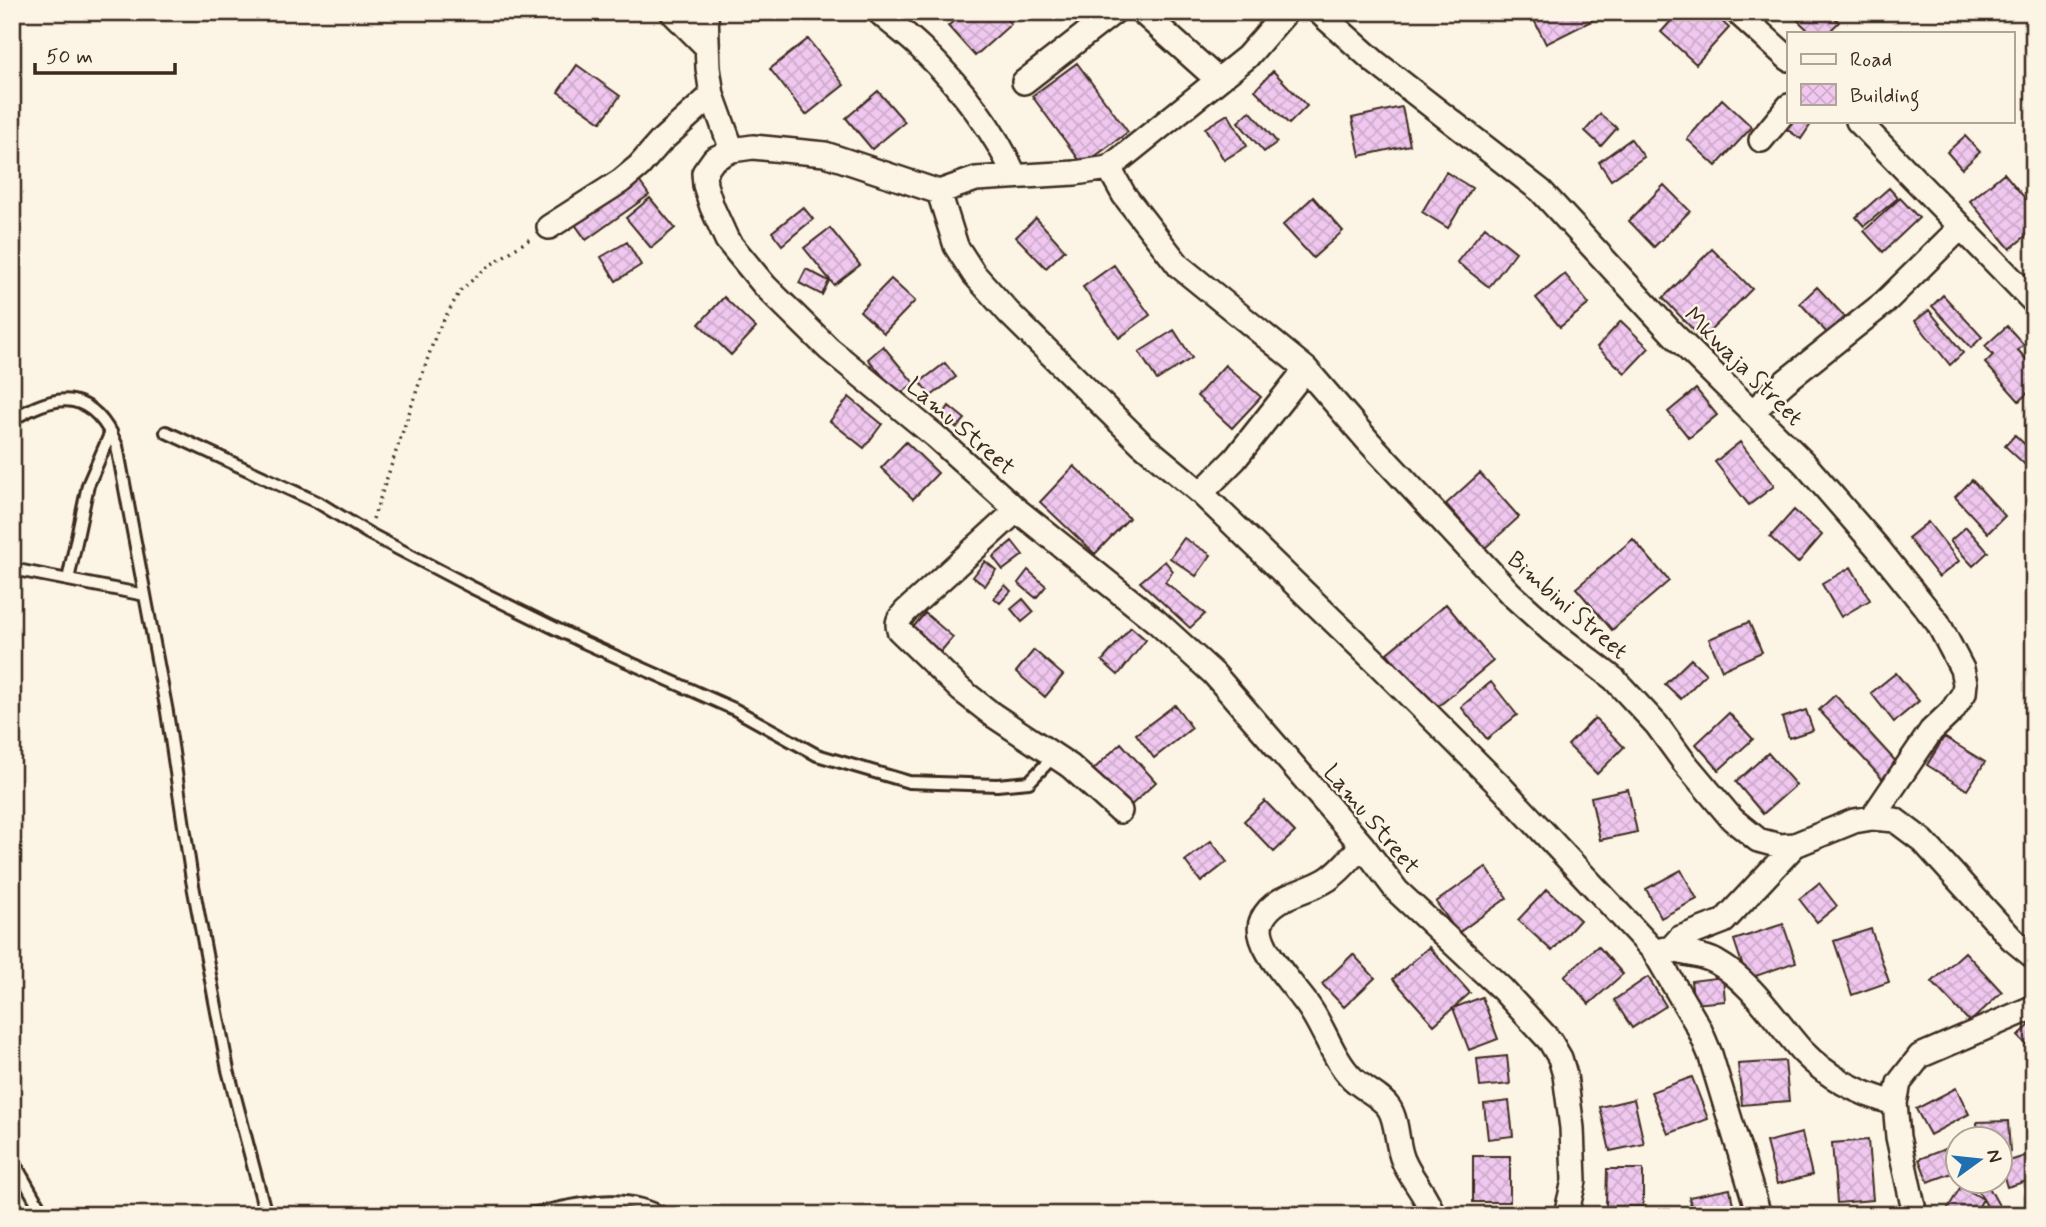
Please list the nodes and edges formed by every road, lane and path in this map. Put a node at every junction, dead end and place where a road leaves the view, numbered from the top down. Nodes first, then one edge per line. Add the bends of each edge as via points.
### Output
1 (673, 12) edge
2 (706, 12) edge
3 (879, 12) edge
4 (1114, 12) edge
5 (1142, 12) edge
6 (1286, 12) edge
7 (1319, 12) edge
8 (1737, 12) edge
9 (707, 47) junction
10 (1787, 57) edge
11 (1218, 80) junction
12 (1024, 82) dead end
13 (712, 96) junction
14 (1787, 108) edge
15 (1859, 122) edge
16 (1761, 139) dead end
17 (732, 150) junction
18 (1109, 168) junction
19 (1016, 176) junction
20 (939, 192) junction
21 (549, 227) joint
22 (1961, 227) junction
23 (2034, 302) edge
24 (1306, 369) junction
25 (1753, 411) junction
26 (12, 420) edge
27 (111, 432) junction
28 (166, 432) dead end
29 (1201, 493) junction
30 (1017, 510) junction
31 (368, 533) junction
32 (12, 569) edge
33 (68, 580) junction
34 (145, 595) junction
35 (1055, 756) junction
36 (1120, 811) dead end
37 (1872, 818) junction
38 (1362, 845) junction
39 (1795, 845) junction
40 (1662, 949) junction
41 (2034, 957) edge
42 (2034, 1007) edge
43 (1895, 1103) junction
44 (12, 1159) edge
45 (44, 1215) edge
46 (265, 1215) edge
47 (523, 1215) edge
48 (665, 1215) edge
49 (1433, 1215) edge
50 (1566, 1215) edge
51 (1759, 1215) edge
52 (1915, 1215) edge

1 - 9 street
2 - 9 street
3 - 19 street via 966,96
4 - 12 street
5 - 11 street
6 - 11 street via 1247,57
7 - 25 street, Mkwaja Street via 1375,62 1541,191 1672,333
8 - 10 street
9 - 13 street
11 - 18 street
13 - 17 street
13 - 21 street via 621,181
14 - 16 street
15 - 22 street
17 - 20 street via 763,147 825,154
17 - 30 street, Lamu Street via 715,159 704,173 727,240 765,286 829,349
18 - 19 street
18 - 24 street, Bimbini Street via 1179,266
19 - 20 street via 976,179
20 - 29 street via 956,246 974,274 1142,444
21 - 31 path via 460,291 436,334
22 - 23 street
22 - 25 street via 1884,303
24 - 29 street via 1235,459
24 - 39 street, Bimbini Street via 1502,585 1614,679 1732,819 1758,840
25 - 37 street, Mkwaja Street via 1877,547 1938,623 1962,668 1964,693 1931,731
26 - 27 lane via 62,399 73,400 103,420
27 - 33 lane via 88,485
27 - 34 lane
28 - 31 lane via 319,503
29 - 40 street
30 - 35 street via 932,585 897,624 907,640 961,690
30 - 38 street, Lamu Street via 1214,674
31 - 35 lane via 581,641 734,709 817,755 909,782 997,785 1029,782
32 - 33 lane
33 - 34 lane
34 - 46 lane via 228,1070
35 - 36 street
37 - 39 street, Bimbini Street
37 - 41 street via 1895,820 1923,841
38 - 49 street via 1327,880 1282,900 1259,928 1275,963 1310,1007 1352,1078 1390,1109 1402,1160
38 - 50 street, Lamu Street via 1397,891 1502,989 1560,1058 1573,1151 1574,1181
39 - 40 street via 1724,921
40 - 43 street via 1716,961 1835,1079 1865,1096
40 - 51 street via 1710,1054
42 - 43 street via 1920,1056 1899,1083
43 - 52 street
44 - 45 lane
47 - 48 lane via 605,1200 631,1200

